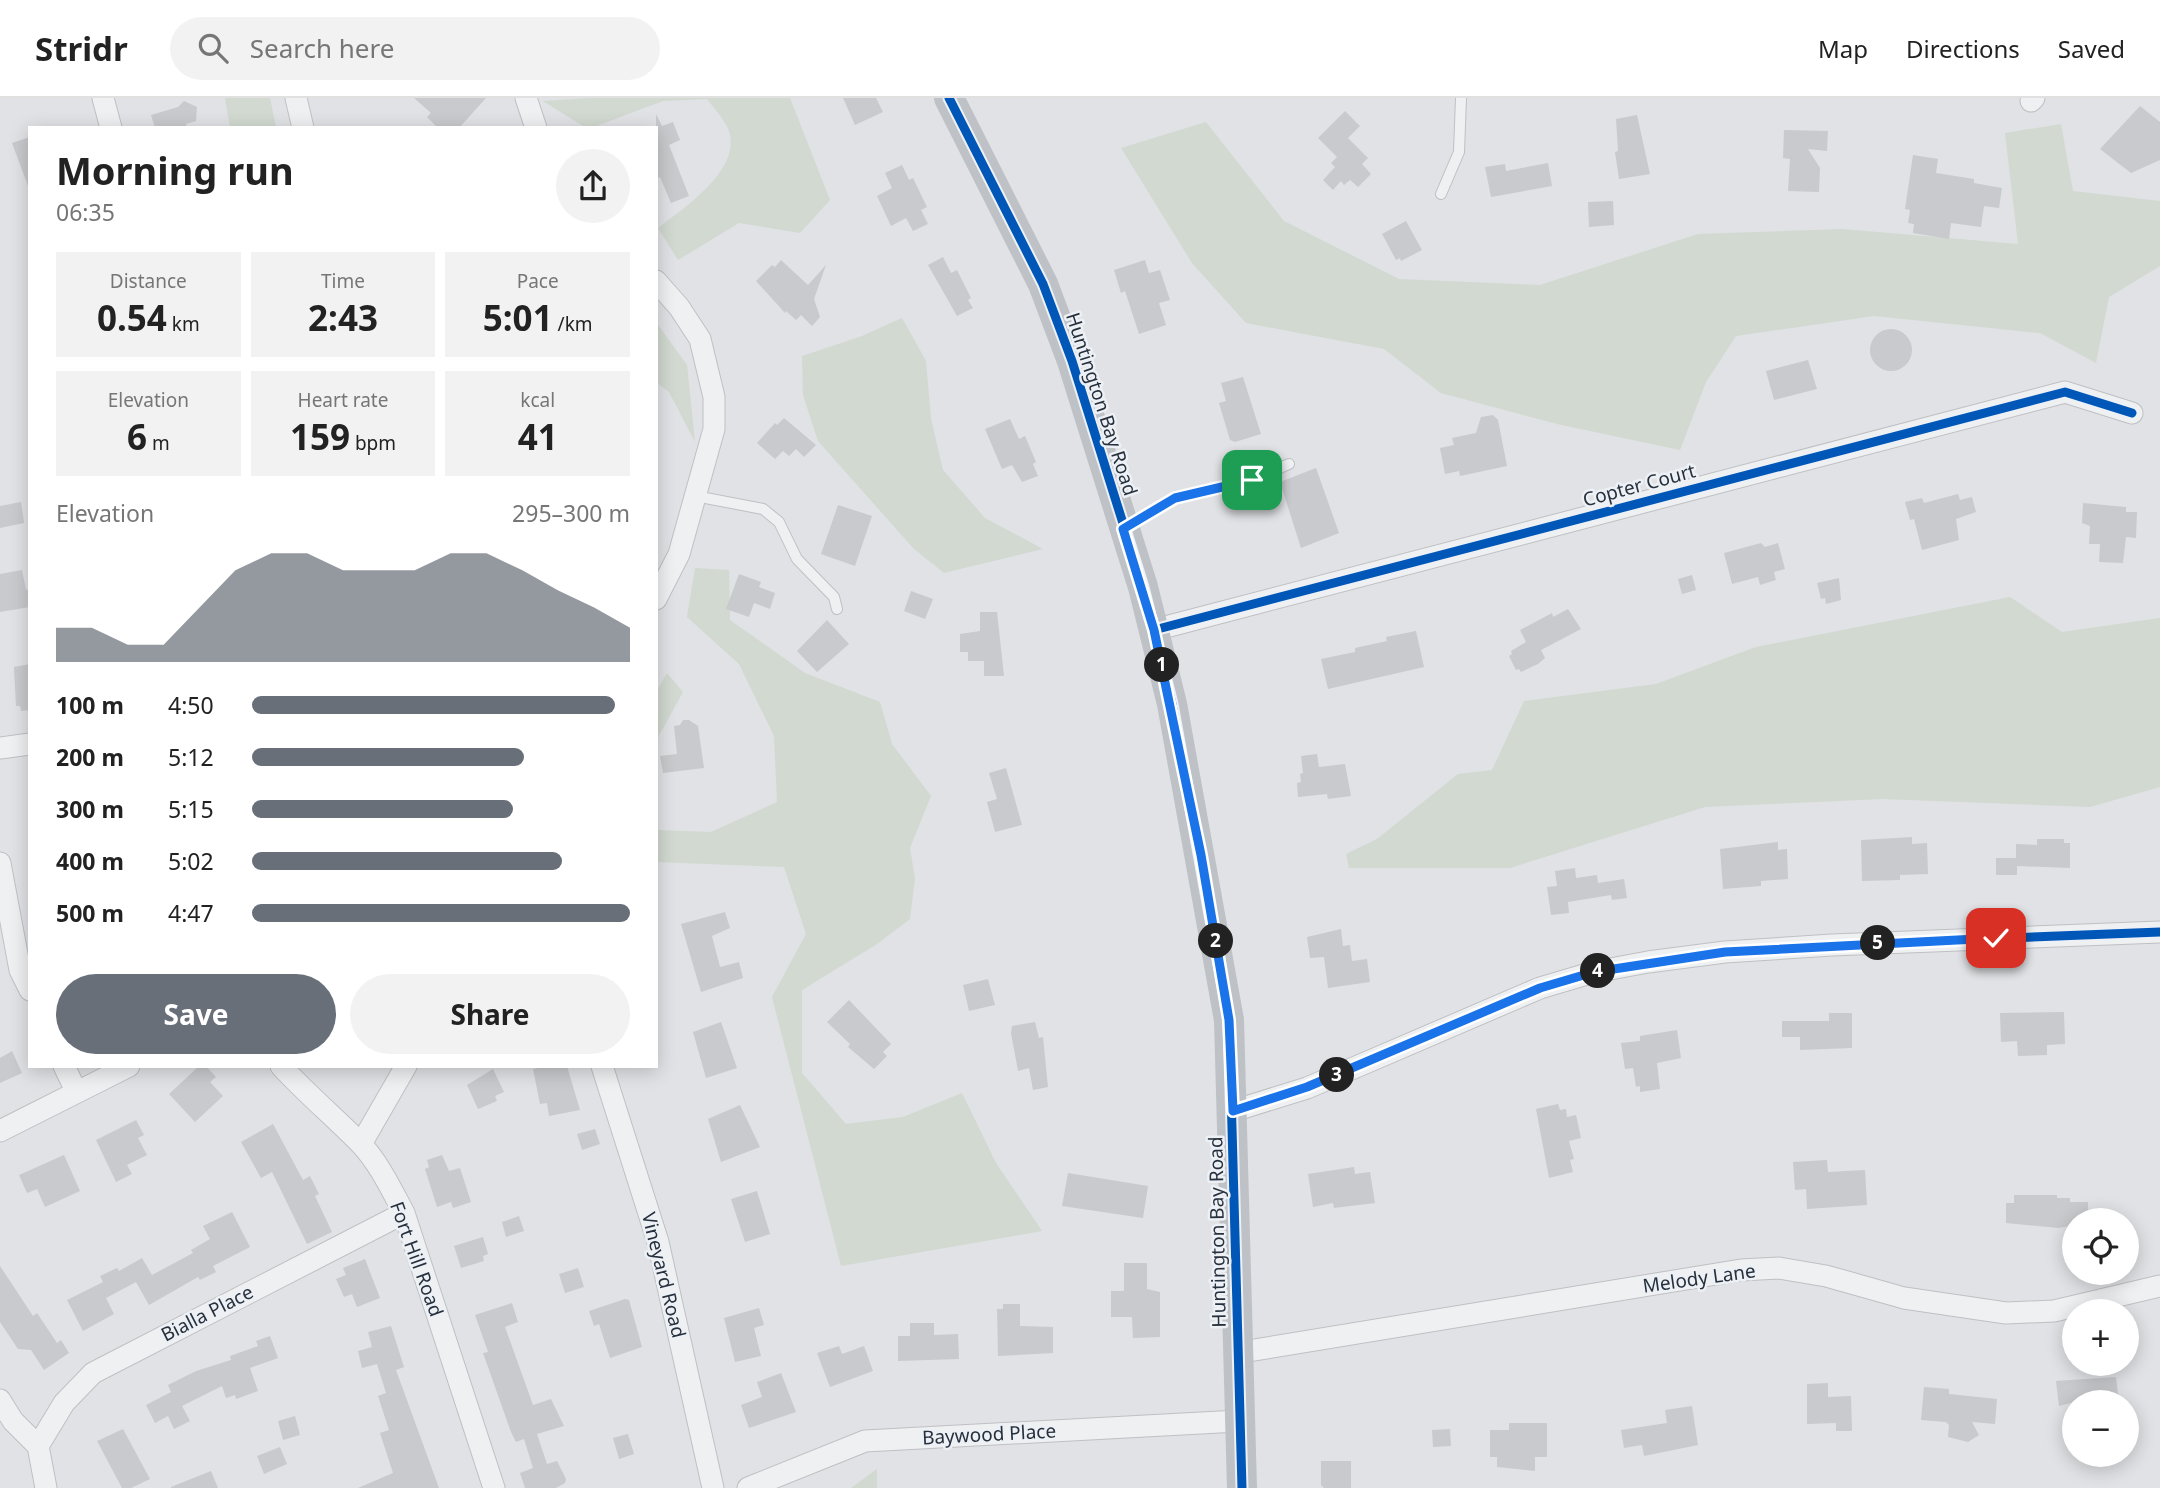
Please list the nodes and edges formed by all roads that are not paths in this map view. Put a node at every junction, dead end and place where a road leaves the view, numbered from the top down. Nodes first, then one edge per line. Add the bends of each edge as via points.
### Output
1 (103, 98) edge
2 (296, 98) edge
3 (526, 98) edge
4 (949, 98) edge
5 (1461, 98) edge
6 (110, 126) edge
7 (303, 126) edge
8 (535, 126) edge
9 (1441, 194) dead end
10 (658, 283) edge
11 (2132, 413) dead end
12 (1289, 464) dead end
13 (695, 496) junction
14 (1123, 529) junction
15 (658, 595) edge
16 (837, 609) dead end
17 (1154, 630) junction
18 (28, 744) edge
19 (0, 748) edge
20 (0, 863) edge
21 (2160, 932) edge
22 (28, 986) edge
23 (66, 1068) edge
24 (126, 1068) edge
25 (283, 1068) edge
26 (405, 1068) edge
27 (602, 1068) edge
28 (76, 1091) junction
29 (1233, 1111) junction
30 (0, 1131) edge
31 (361, 1144) junction
32 (404, 1213) junction
33 (2160, 1286) edge
34 (1236, 1353) junction
35 (0, 1400) edge
36 (1238, 1421) junction
37 (38, 1446) junction
38 (46, 1488) edge
39 (494, 1488) edge
40 (713, 1488) edge
41 (748, 1488) edge
42 (1242, 1488) edge

1 - 6 street
2 - 7 street
3 - 8 street
4 - 14 street, Huntington Bay Road via 1042,284 1080,384
5 - 9 lane via 1459,152
10 - 13 street via 700,339 710,371 714,429
11 - 17 street, Copter Court via 2065,391
12 - 14 lane via 1252,480 1175,498
13 - 15 street via 679,554
13 - 16 lane via 763,509 779,522 797,559 834,597
14 - 17 street, Huntington Bay Road
17 - 29 street, Huntington Bay Road via 1201,855 1229,1020
18 - 19 street
20 - 22 street via 20,970
21 - 29 street via 1832,945 1634,964 1540,988 1307,1087
23 - 28 street
24 - 28 street
25 - 31 street, Fort Hill Road
26 - 31 street
27 - 40 street, Vineyard Road via 658,1242
28 - 30 street
29 - 34 street, Huntington Bay Road
31 - 32 street, Fort Hill Road
32 - 37 street, Bialla Place via 93,1373 64,1404
32 - 39 street, Fort Hill Road
33 - 34 street, Melody Lane via 2054,1311 2006,1313 1904,1298 1779,1268 1741,1270
34 - 36 street, Huntington Bay Road
35 - 37 street
36 - 41 street, Baywood Place via 865,1441
36 - 42 street, Huntington Bay Road
37 - 38 street

